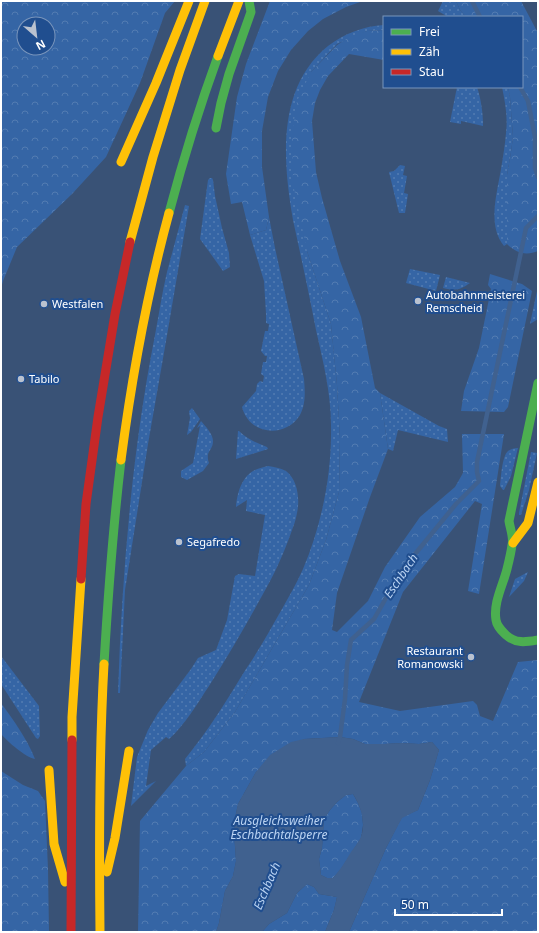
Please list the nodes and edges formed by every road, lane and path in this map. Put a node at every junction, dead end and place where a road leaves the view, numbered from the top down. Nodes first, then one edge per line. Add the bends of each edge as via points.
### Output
1 (189, 1) edge
2 (205, 1) edge
3 (239, 1) edge
4 (249, 1) edge
5 (216, 128) dead end
6 (122, 162) dead end
7 (538, 382) edge
8 (538, 482) edge
9 (513, 543) junction
10 (538, 640) edge
11 (129, 751) dead end
12 (49, 770) dead end
13 (100, 902) junction
14 (72, 907) junction
15 (71, 932) edge
16 (100, 932) edge

1 - 6 main road
2 - 14 main road via 180,70 131,238 115,314 98,418 86,504 72,717
3 - 13 main road via 182,163 144,316 127,414 114,510 106,622 100,764
4 - 5 main road via 251,12 227,81
7 - 9 main road via 509,521
8 - 9 main road via 528,523
9 - 10 main road via 497,602 496,620 508,638 527,642
11 - 13 main road via 116,838
12 - 14 main road via 54,844
13 - 16 main road
14 - 15 main road

